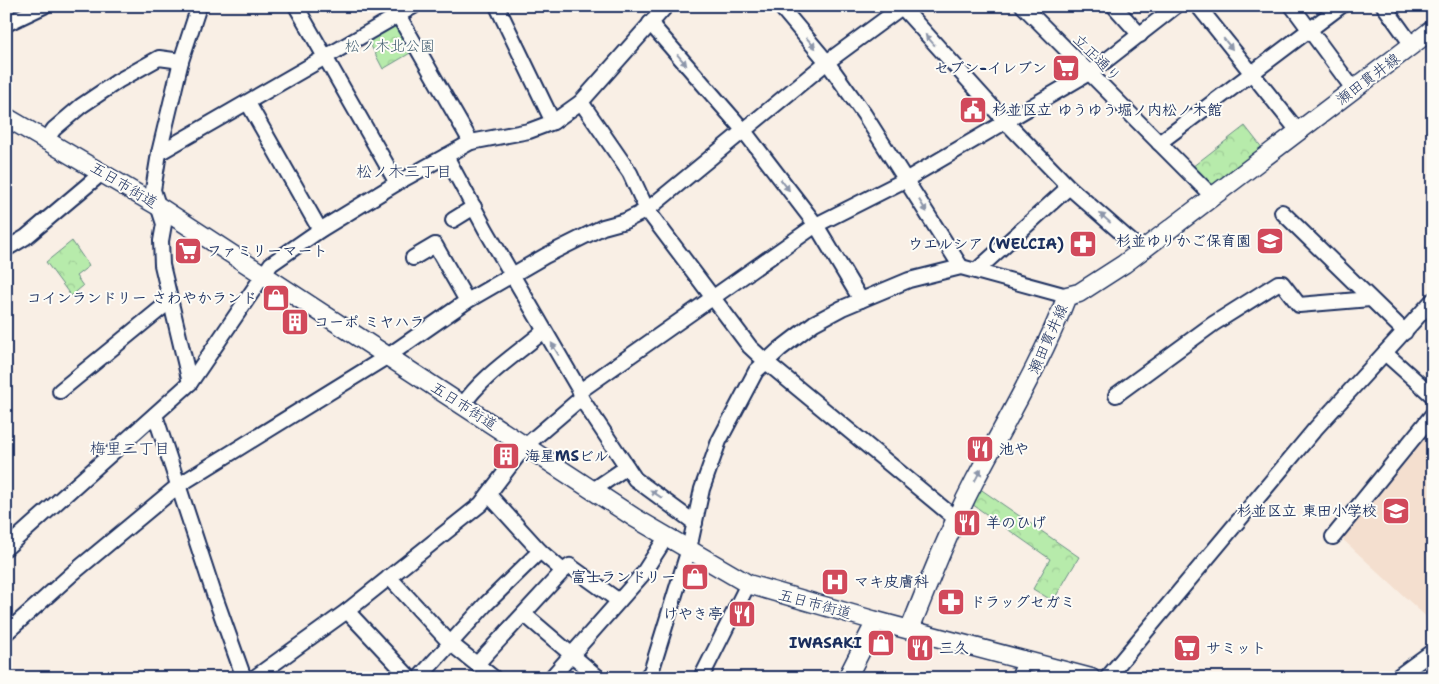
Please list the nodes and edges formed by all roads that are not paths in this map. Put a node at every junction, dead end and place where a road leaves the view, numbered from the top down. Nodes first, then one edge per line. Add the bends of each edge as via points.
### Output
1 (44, 6) edge
2 (199, 6) edge
3 (296, 6) edge
4 (414, 6) edge
5 (497, 6) edge
6 (666, 6) edge
7 (780, 6) edge
8 (1024, 6) edge
9 (1114, 6) edge
10 (1176, 6) edge
11 (1198, 6) edge
12 (1292, 6) edge
13 (1341, 6) edge
14 (1384, 6) edge
15 (902, 7) edge
16 (395, 11) edge
17 (650, 23) junction
18 (6, 24) edge
19 (1309, 30) junction
20 (1431, 34) edge
21 (1140, 35) junction
22 (1412, 45) junction
23 (325, 57) junction
24 (181, 60) junction
25 (827, 62) junction
26 (1088, 72) junction
27 (1252, 73) junction
28 (1354, 90) junction
29 (581, 102) junction
30 (248, 103) junction
31 (6, 117) edge
32 (1005, 121) junction
33 (553, 122) junction
34 (744, 131) junction
35 (1298, 131) junction
36 (46, 140) junction
37 (471, 142) junction
38 (1159, 143) junction
39 (159, 153) junction
40 (446, 156) junction
41 (103, 172) junction
42 (907, 179) junction
43 (397, 183) junction
44 (1070, 187) junction
45 (1212, 196) junction
46 (158, 206) junction
47 (474, 207) junction
48 (647, 210) junction
49 (1282, 212) dead end
50 (453, 220) dead end
51 (816, 225) junction
52 (320, 230) junction
53 (6, 249) edge
54 (1142, 251) junction
55 (413, 258) dead end
56 (960, 267) junction
57 (976, 271) junction
58 (262, 274) junction
59 (512, 275) junction
60 (712, 296) junction
61 (1067, 296) junction
62 (1370, 299) junction
63 (861, 300) junction
64 (1433, 300) edge
65 (170, 301) junction
66 (467, 302) junction
67 (544, 332) junction
68 (1405, 332) junction
69 (1385, 354) junction
70 (388, 356) junction
71 (765, 361) junction
72 (190, 383) junction
73 (60, 391) dead end
74 (580, 394) junction
75 (1116, 395) dead end
76 (1433, 396) edge
77 (462, 406) junction
78 (1433, 414) edge
79 (156, 416) junction
80 (525, 446) junction
81 (627, 467) junction
82 (179, 485) junction
83 (593, 490) junction
84 (490, 495) junction
85 (956, 519) junction
86 (695, 523) junction
87 (668, 536) junction
88 (1333, 536) dead end
89 (6, 548) edge
90 (688, 549) junction
91 (540, 551) junction
92 (563, 571) junction
93 (389, 578) junction
94 (748, 584) junction
95 (619, 601) junction
96 (347, 611) junction
97 (524, 614) junction
98 (876, 621) junction
99 (910, 629) junction
100 (6, 633) edge
101 (450, 644) junction
102 (1433, 651) edge
103 (572, 655) junction
104 (1025, 662) junction
105 (477, 664) junction
106 (651, 676) edge
107 (244, 678) edge
108 (254, 678) edge
109 (410, 678) edge
110 (420, 678) edge
111 (494, 678) edge
112 (551, 678) edge
113 (599, 678) edge
114 (702, 678) edge
115 (847, 678) edge
116 (1018, 678) edge
117 (1091, 678) edge
118 (1108, 678) edge
119 (1396, 678) edge

1 - 18 street
2 - 24 street
3 - 23 street
4 - 16 street
5 - 33 street
6 - 17 street
7 -> 25 street
8 - 26 street, 立正通り
9 - 21 street
10 - 21 street
11 -> 27 street
12 - 19 street
13 - 19 street
14 - 22 street
15 - 25 street
32 -> 15 street
16 - 23 street
16 - 37 street
17 - 29 street
17 -> 34 street
19 - 27 street
19 - 28 street
20 - 22 main road, 瀬田貫井線
21 - 26 street
22 - 28 main road, 瀬田貫井線
23 - 30 street
23 - 43 street
24 - 36 street via 159,58 118,81 81,106
24 - 39 street via 157,135
25 - 34 street
25 - 42 street
26 - 32 street
26 - 38 street, 立正通り
27 - 35 street
27 - 38 street
28 - 35 main road, 瀬田貫井線
29 - 33 street
29 - 48 street via 630,174
30 - 39 street
30 - 52 street
31 - 36 main road, 五日市街道
32 - 42 street
32 - 44 street
33 - 37 street via 529,131
34 - 48 street
34 -> 51 street
35 - 45 main road, 瀬田貫井線
36 - 41 main road, 五日市街道
37 - 40 street
38 - 45 street, 立正通り
39 - 46 street via 153,190
40 - 43 street
40 - 47 street
41 - 46 main road, 五日市街道
41 - 53 street via 26,237
42 - 51 street
42 -> 56 street
43 - 52 street
54 -> 44 street
44 - 57 street
45 - 54 main road, 瀬田貫井線
46 - 58 main road, 五日市街道
46 - 65 street via 164,224 162,265
47 - 50 street
47 - 59 street
48 - 59 street via 603,227
48 - 60 street
49 - 62 street
51 - 60 street
51 - 63 street
52 - 58 street via 271,264
54 - 61 main road, 瀬田貫井線 via 1107,276
55 - 66 street via 423,246 435,245
56 - 57 street
56 - 63 street via 923,276
57 - 61 street
58 - 70 main road, 五日市街道
58 - 72 street
59 - 66 street
59 - 67 street
60 - 71 street
60 - 74 street
85 -> 61 main road, 瀬田貫井線 via 1052,337
62 - 68 street
62 - 75 street via 1299,305 1282,283 1278,283 1213,324
63 - 71 street via 814,323
64 - 68 street
65 - 72 street
65 - 73 street
66 - 70 street
74 -> 67 street
67 - 77 street via 482,383
68 - 69 street
69 - 76 street
69 - 118 street via 1316,428
70 - 77 main road, 五日市街道
70 - 82 street
71 - 85 street
71 - 86 street via 756,371 719,441 702,489
72 - 79 street
74 - 80 street
74 - 81 street
77 - 80 main road, 五日市街道
78 - 88 street
79 - 82 street
79 - 89 street
80 - 83 main road, 五日市街道
80 - 84 street
81 - 83 street
86 -> 81 street via 635,479
82 - 100 street via 73,572
82 - 107 street
83 - 87 main road, 五日市街道
84 - 91 street
84 - 93 street
85 - 99 main road, 瀬田貫井線
86 - 90 street
87 - 90 main road, 五日市街道
87 - 95 street via 642,575
90 - 94 main road, 五日市街道
90 - 106 street
91 - 92 street
91 - 101 street
92 - 95 street via 570,566
92 - 97 street
93 - 96 street
93 - 101 street
94 - 98 main road, 五日市街道
94 - 114 street
95 - 103 street
96 - 108 street
96 - 109 street
97 - 103 street
97 - 105 street
98 - 99 main road, 五日市街道
98 - 115 main road
99 - 104 main road, 五日市街道
101 - 105 street
101 - 110 street
102 - 119 street
103 - 112 street
103 - 113 street
104 - 116 street
104 - 117 main road, 五日市街道
105 - 111 street

